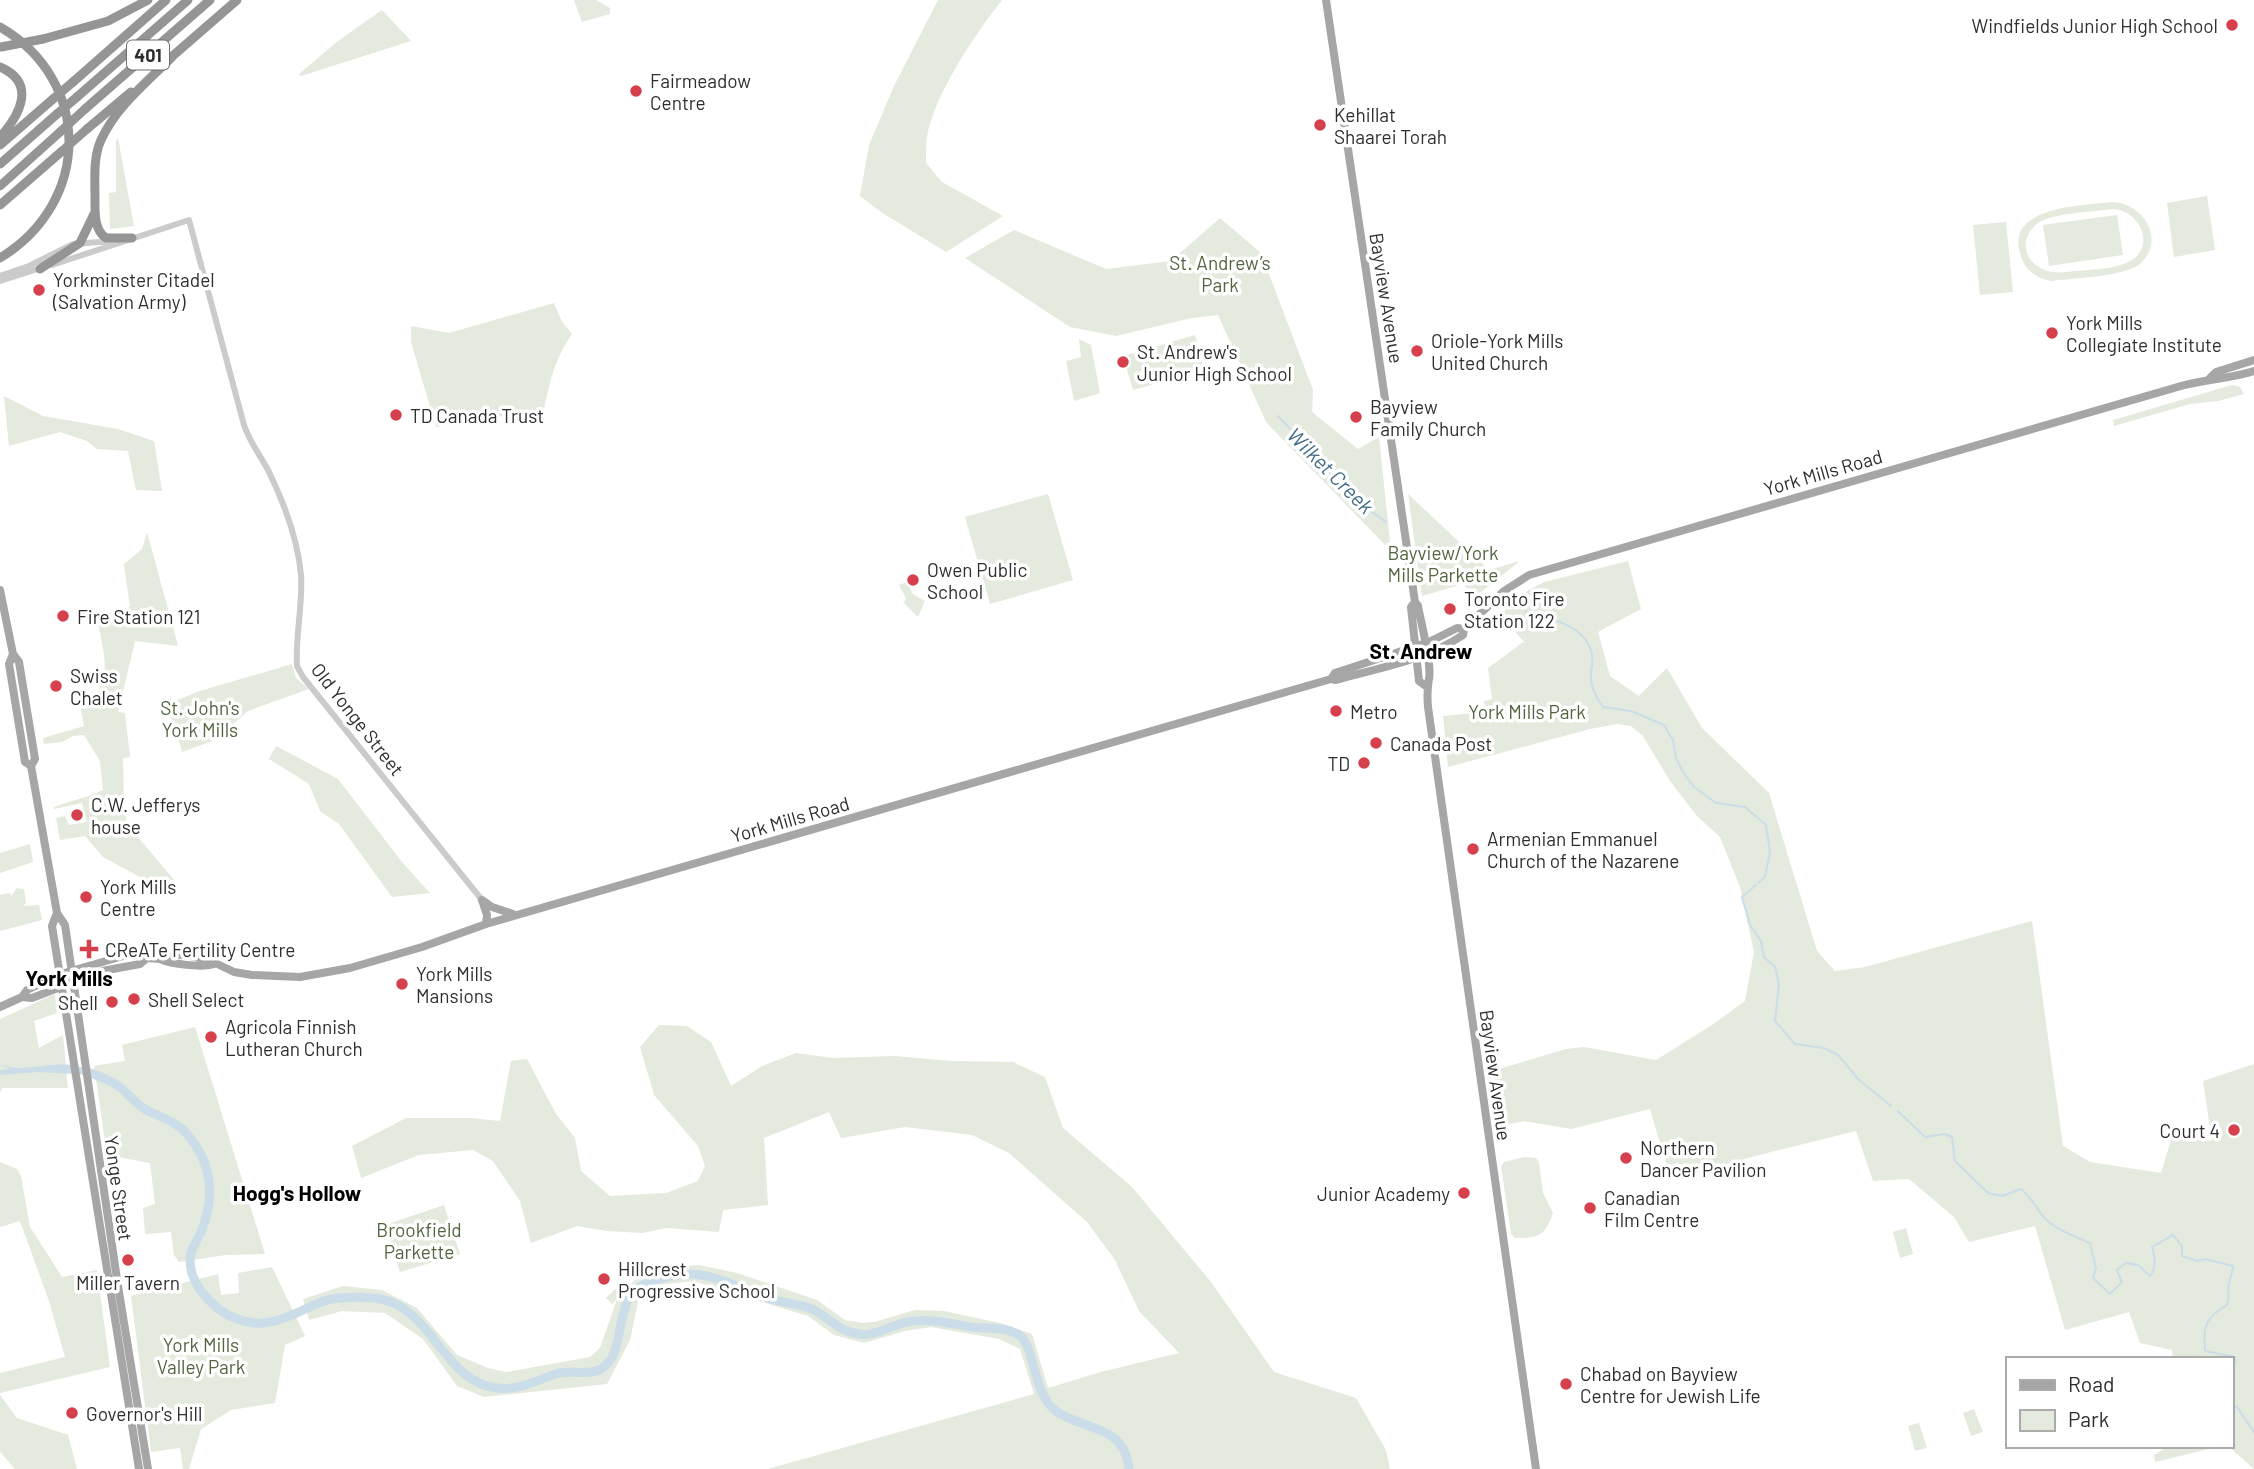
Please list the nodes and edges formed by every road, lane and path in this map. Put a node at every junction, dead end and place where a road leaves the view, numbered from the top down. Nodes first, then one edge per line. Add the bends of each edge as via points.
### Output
1 (148, 0) edge
2 (166, 0) edge
3 (188, 0) edge
4 (210, 0) edge
5 (237, 0) edge
6 (1326, 0) edge
7 (0, 27) edge
8 (1, 49) edge
9 (172, 57) junction
10 (0, 68) edge
11 (0, 137) edge
12 (0, 145) edge
13 (0, 164) edge
14 (0, 186) edge
15 (0, 205) edge
16 (95, 213) junction
17 (132, 238) junction
18 (80, 243) junction
19 (3, 256) edge
20 (40, 269) junction
21 (0, 276) edge
22 (0, 281) edge
23 (2254, 360) edge
24 (2254, 371) edge
25 (2209, 379) junction
26 (0, 590) edge
27 (1415, 601) junction
28 (1464, 629) junction
29 (1424, 644) junction
30 (1415, 647) junction
31 (1426, 654) junction
32 (1417, 657) junction
33 (1331, 679) junction
34 (1426, 686) junction
35 (482, 900) junction
36 (57, 913) junction
37 (516, 915) junction
38 (488, 924) junction
39 (146, 958) junction
40 (72, 970) junction
41 (61, 974) junction
42 (74, 980) junction
43 (63, 984) junction
44 (22, 997) junction
45 (2, 1006) edge
46 (139, 1469) edge
47 (148, 1469) edge
48 (1536, 1469) edge

1 - 8 highway, bridge via 108,21
2 - 12 highway, 401, bridge
3 - 13 highway, 401, bridge
4 - 14 highway, 401, bridge
5 - 9 highway, 401
6 - 27 main road, Bayview Avenue
7 - 19 highway via 29,48 50,74 62,100 69,140 66,171 55,202 36,229
9 - 15 highway, 401, bridge
9 - 16 highway via 110,123 100,142
10 - 11 highway via 16,79 22,97 18,114
16 - 17 highway via 97,229 106,239
16 - 18 highway
17 - 18 street
17 - 20 street
17 - 35 street, Old Yonge Street via 189,220 240,415 281,499 301,574 297,666
18 - 20 highway
18 - 21 street
20 - 22 street
23 - 25 main road, York Mills Road via 2216,372
24 - 25 main road, York Mills Road via 2218,381
25 - 28 main road, York Mills Road via 1529,575 1504,591
26 - 36 main road, Yonge Street via 13,654 19,662 35,759 31,766
27 - 29 main road, Bayview Avenue
27 - 30 main road, Bayview Avenue via 1411,607
28 - 29 main road, York Mills Road
28 - 31 main road, York Mills Road via 1449,645
29 - 30 main road, York Mills Road
29 - 31 main road, Bayview Avenue
30 - 32 main road, Bayview Avenue
30 - 33 main road, York Mills Road via 1335,673
31 - 32 main road, York Mills Road
31 - 34 main road, Bayview Avenue
32 - 33 main road, York Mills Road
32 - 34 main road, Bayview Avenue via 1419,681
33 - 37 main road, York Mills Road
34 - 48 main road, Bayview Avenue
35 - 37 main road
35 - 38 main road via 490,912
36 - 40 main road, Yonge Street via 65,925
36 - 41 main road, Yonge Street via 52,926
37 - 38 main road, York Mills Road
38 - 39 main road, York Mills Road via 335,972 300,977 275,978 214,964
39 - 40 main road, York Mills Road via 138,954
39 - 42 main road, York Mills Road via 141,964
40 - 41 main road, York Mills Road
40 - 42 main road, Yonge Street
41 - 43 main road, Yonge Street
41 - 44 main road, York Mills Road
42 - 43 main road, York Mills Road
42 - 47 main road, Yonge Street
43 - 44 main road, York Mills Road via 32,998
43 - 46 main road, Yonge Street
44 - 45 main road

